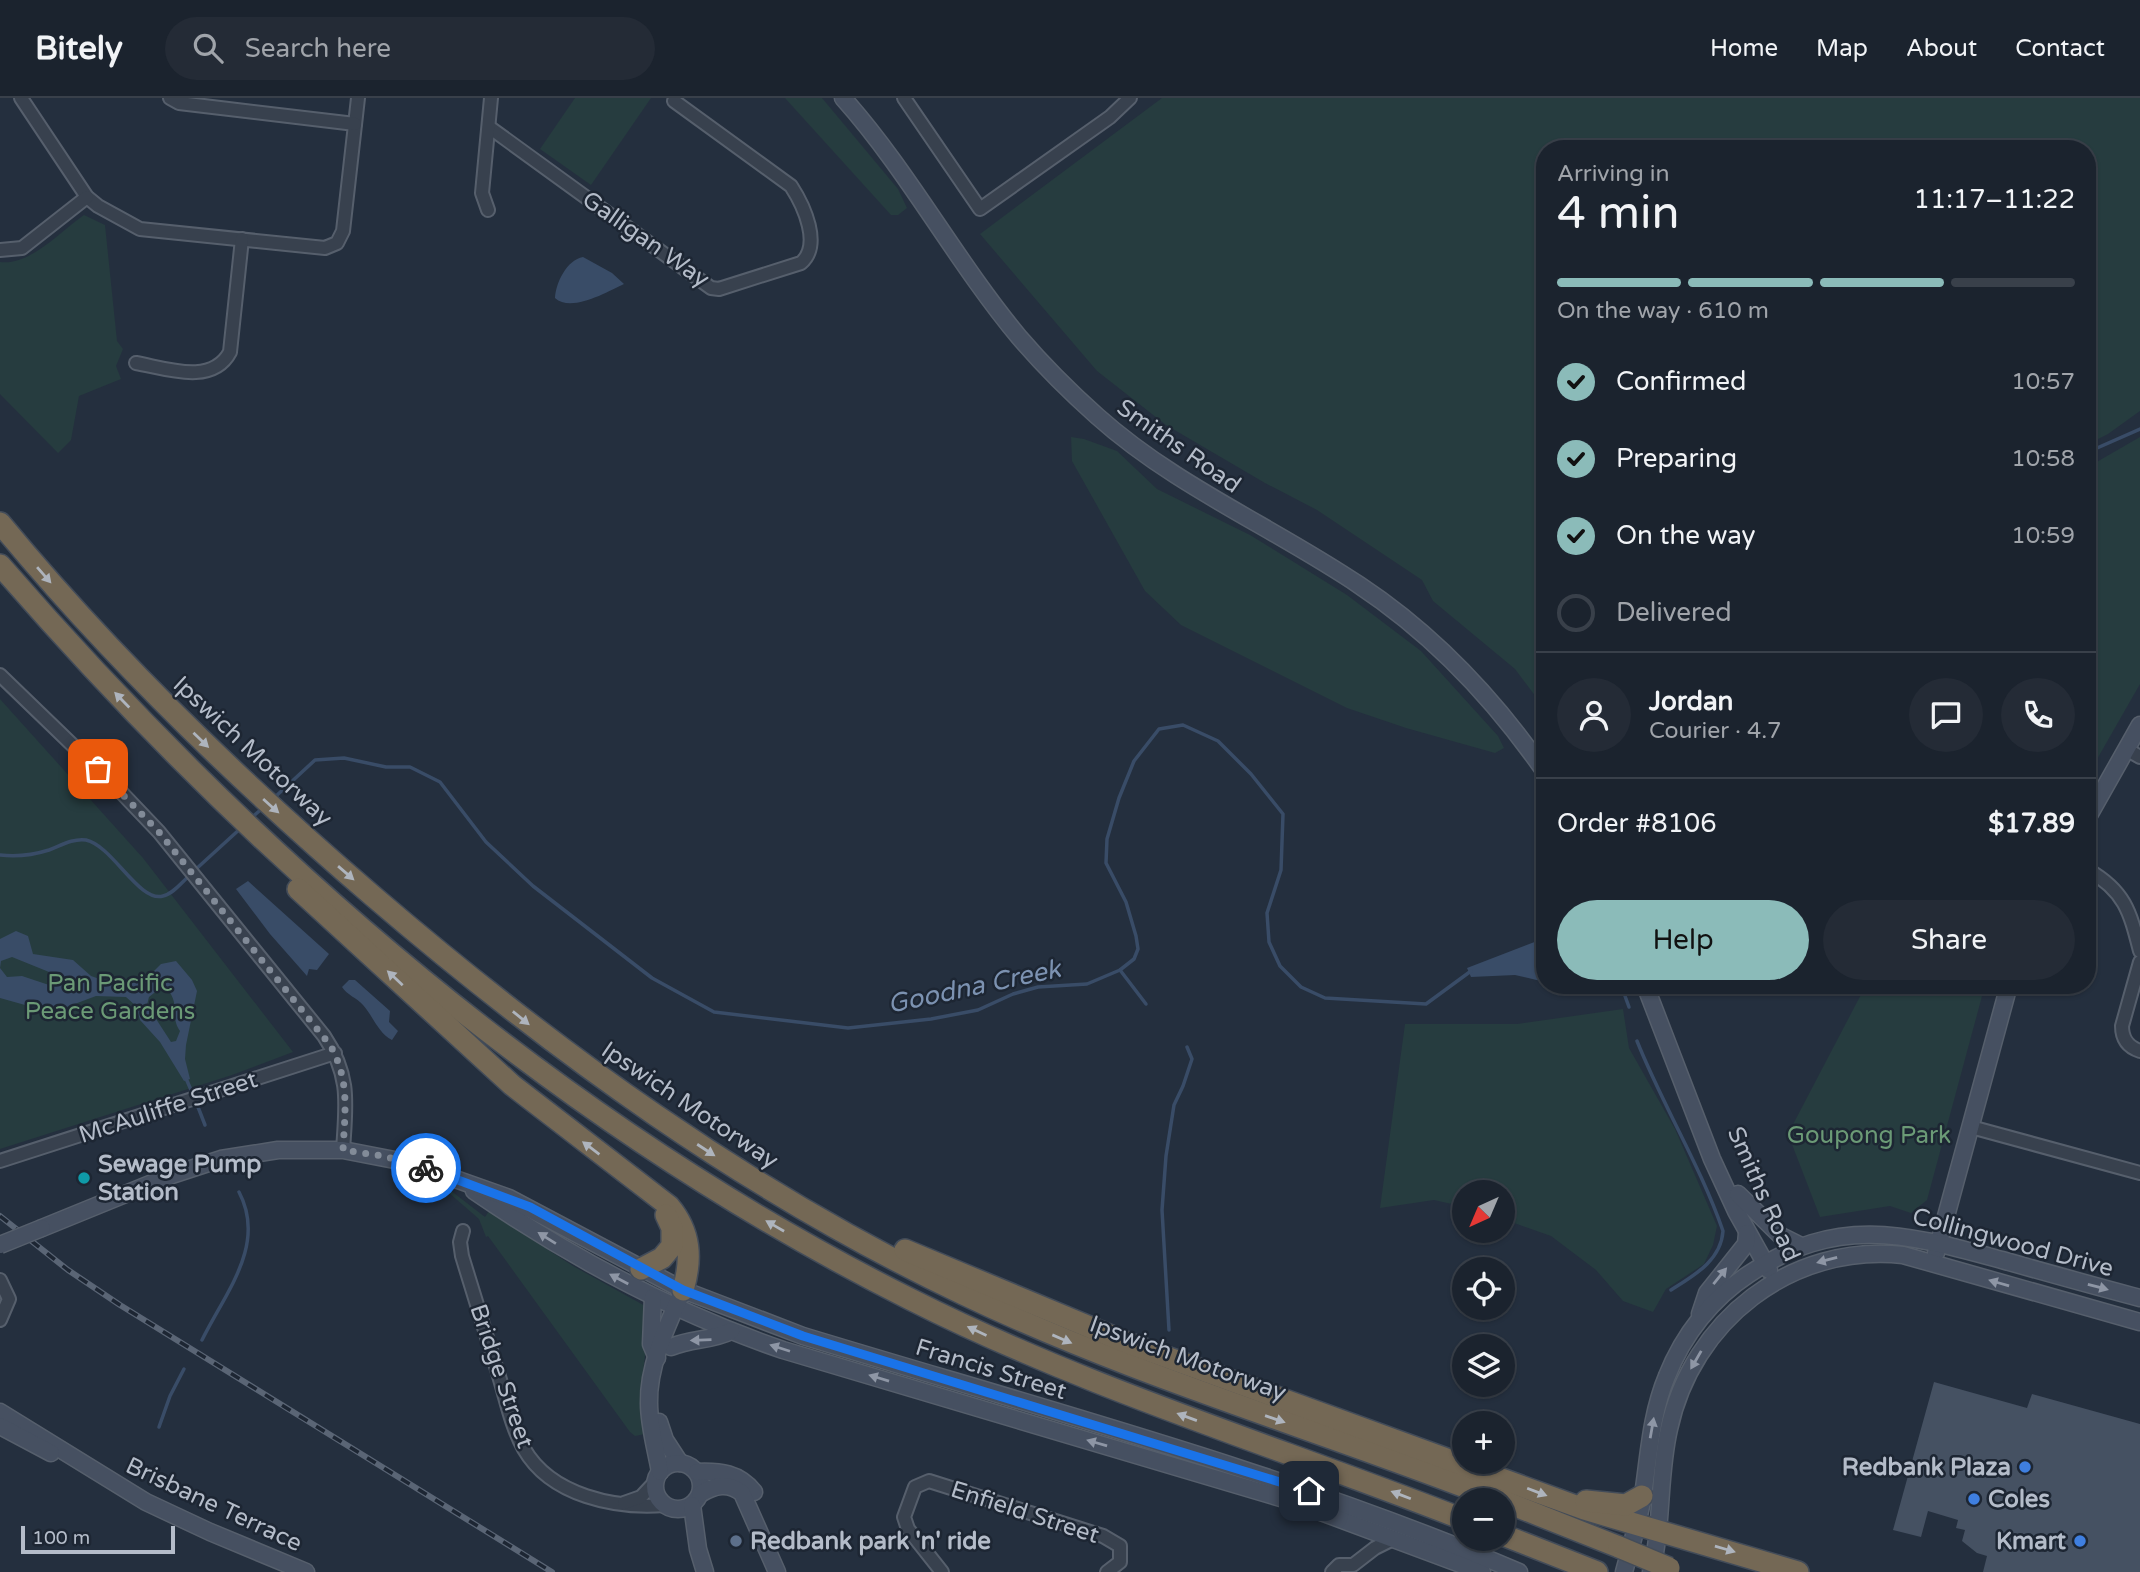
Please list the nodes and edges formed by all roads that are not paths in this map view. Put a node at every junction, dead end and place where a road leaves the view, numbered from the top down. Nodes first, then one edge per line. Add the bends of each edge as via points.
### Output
1 (21, 98) edge
2 (170, 98) edge
3 (358, 98) edge
4 (491, 98) edge
5 (843, 98) edge
6 (1130, 98) edge
7 (905, 99) edge
8 (674, 101) dead end
9 (355, 124) junction
10 (489, 127) junction
11 (87, 197) junction
12 (488, 209) dead end
13 (242, 239) junction
14 (0, 250) edge
15 (136, 363) dead end
16 (0, 523) edge
17 (0, 565) edge
18 (0, 675) edge
19 (2140, 725) edge
20 (2133, 753) edge
21 (1536, 760) edge
22 (2096, 806) edge
23 (268, 850) junction
24 (2096, 875) edge
25 (2140, 951) edge
26 (2140, 962) edge
27 (1648, 994) edge
28 (1660, 994) edge
29 (2007, 994) edge
30 (2140, 1051) edge
31 (335, 1053) junction
32 (1971, 1127) junction
33 (343, 1150) junction
34 (1, 1161) edge
35 (2140, 1172) edge
36 (628, 1176) junction
37 (462, 1183) junction
38 (1738, 1194) junction
39 (463, 1231) dead end
40 (1747, 1233) junction
41 (1938, 1243) junction
42 (0, 1245) edge
43 (868, 1246) junction
44 (1801, 1246) junction
45 (1768, 1262) junction
46 (1934, 1264) junction
47 (641, 1269) junction
48 (0, 1280) edge
49 (1777, 1280) junction
50 (653, 1297) junction
51 (2140, 1298) edge
52 (681, 1303) junction
53 (0, 1320) edge
54 (2140, 1322) edge
55 (1697, 1323) junction
56 (731, 1331) junction
57 (671, 1347) junction
58 (657, 1357) junction
59 (0, 1412) edge
60 (0, 1426) edge
61 (680, 1463) junction
62 (697, 1472) junction
63 (104, 1477) junction
64 (658, 1477) junction
65 (1468, 1488) edge
66 (1642, 1496) junction
67 (696, 1499) junction
68 (1563, 1502) junction
69 (623, 1503) junction
70 (1515, 1506) edge
71 (669, 1507) junction
72 (1452, 1515) edge
73 (1637, 1526) junction
74 (1659, 1532) junction
75 (1395, 1538) junction
76 (1515, 1540) edge
77 (766, 1546) junction
78 (698, 1549) junction
79 (1336, 1568) edge
80 (1666, 1571) edge
81 (306, 1572) edge
82 (705, 1572) edge
83 (777, 1572) edge
84 (942, 1572) edge
85 (1107, 1572) edge
86 (1482, 1572) edge
87 (1519, 1572) edge
88 (1597, 1572) edge
89 (1624, 1572) edge
90 (1798, 1572) edge

1 - 11 street
2 - 9 street via 179,103
3 - 9 street
4 - 10 street
5 - 21 main road, Smiths Road via 909,180 1018,336 1056,378 1164,469 1359,585 1401,615 1491,701
6 - 7 street via 980,209
8 - 10 street, Galligan Way via 791,186 812,244 801,263 711,288
9 - 13 street via 343,231 337,243 325,248
10 - 12 street via 482,192
11 - 13 street via 140,229
11 - 14 street via 22,247
13 - 15 street via 226,361 185,374
16 -> 43 highway, Ipswich Motorway via 126,665 247,784 430,944 598,1077 724,1162
23 -> 17 highway via 223,808 205,783
18 - 31 street via 177,853
19 - 20 main road
20 - 22 main road
36 -> 23 highway via 491,1066
72 -> 23 highway via 1017,1350 911,1300 780,1229 656,1153 541,1072
24 - 25 street via 2125,904
26 - 30 street via 2122,1036
27 - 40 main road, Smiths Road via 1712,1159
28 - 38 main road, Smiths Road
29 - 32 main road
31 - 33 street via 347,1095
31 - 34 street, McAuliffe Street
32 - 35 street
32 - 41 main road
33 - 37 main road, Francis Street via 411,1163
33 - 42 main road, Francis Street, bridge via 278,1150 221,1159
36 - 47 highway via 663,1211 674,1235 666,1255
36 - 52 highway via 663,1200 683,1226 690,1259
37 - 47 main road, Francis Street via 530,1207
50 -> 37 main road, Francis Street via 584,1261
38 - 44 main road via 1781,1236
38 - 45 main road, Smiths Road
39 - 69 street, Bridge Street via 462,1256 523,1446 534,1463 558,1483 585,1496
40 - 45 main road, Smiths Road
55 -> 40 main road via 1707,1293 1746,1244
41 - 44 main road, Collingwood Drive via 1876,1233
41 - 46 main road
41 -> 51 main road, Collingwood Drive
43 -> 65 highway, Ipswich Motorway via 963,1295 1094,1353
43 -> 68 highway via 897,1247 1128,1343
44 - 45 main road, Collingwood Drive
45 - 49 main road, Smiths Road
45 - 55 main road, Collingwood Drive via 1730,1288
46 -> 49 main road, Collingwood Drive via 1903,1255 1861,1254 1824,1260
54 -> 46 main road, Collingwood Drive
47 - 52 main road, Francis Street
48 - 53 street via 9,1299
49 -> 74 main road, Collingwood Drive via 1725,1320 1684,1381 1668,1432
50 - 52 main road, Francis Street
50 - 58 main road via 652,1344
52 - 56 main road, Francis Street
52 - 57 main road
52 - 58 main road
52 - 87 main road, Francis Street via 1284,1482
66 -> 55 main road, Collingwood Drive via 1662,1389
56 -> 57 main road
75 -> 56 main road, Francis Street via 1208,1475
57 - 61 main road via 660,1386 659,1418 665,1440
58 - 64 main road via 649,1403
59 - 63 main road, Brisbane Terrace
60 - 63 main road, Brisbane Terrace
61 - 62 main road
61 - 64 main road
62 - 67 main road
62 - 77 main road via 728,1473 747,1483 757,1498
63 - 81 main road, Brisbane Terrace via 197,1526
64 - 69 street via 641,1497
64 - 71 main road via 657,1494
66 - 68 highway via 1626,1505
66 - 73 main road, Collingwood Drive
67 - 71 main road
67 - 77 main road via 715,1486 737,1489 746,1498
67 - 78 main road
68 - 73 highway
69 - 71 street, Bridge Street
70 - 80 highway, Ipswich Motorway, bridge
71 - 78 main road
73 - 74 highway
73 - 89 main road, Collingwood Drive
74 - 80 main road, Collingwood Drive
74 -> 90 highway
75 - 79 street via 1353,1565
75 - 86 main road, Francis Street
76 - 88 highway
77 - 83 main road
78 - 82 main road
84 - 85 street, Enfield Street via 908,1529 904,1517 915,1487 929,1482 1103,1536 1120,1546 1120,1562

